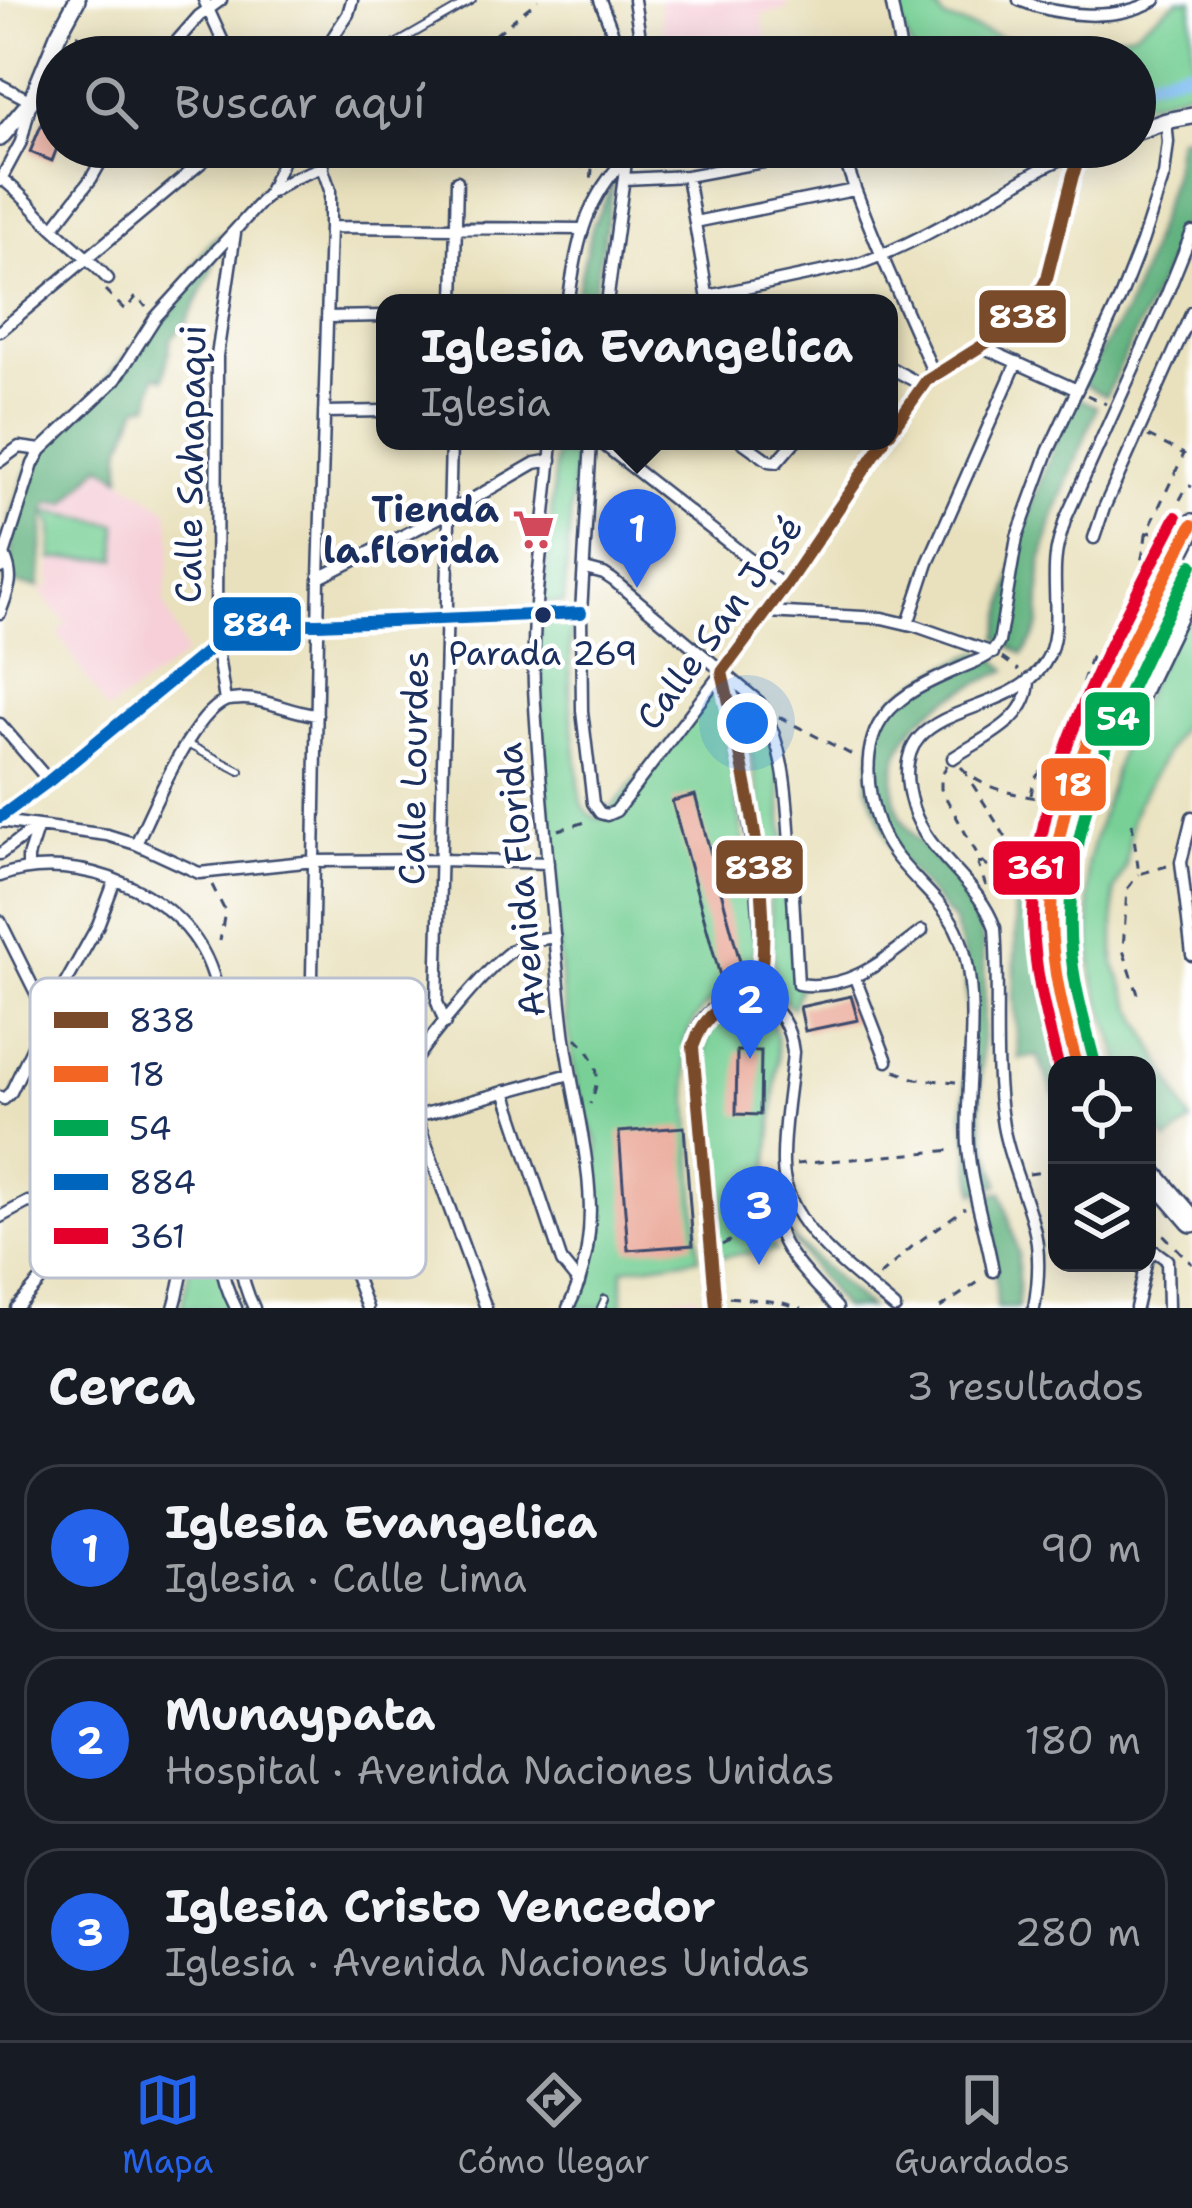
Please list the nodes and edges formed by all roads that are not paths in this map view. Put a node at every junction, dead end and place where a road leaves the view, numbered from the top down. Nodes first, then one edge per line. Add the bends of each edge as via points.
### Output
1 (77, 0) edge
2 (221, 0) edge
3 (352, 0) edge
4 (472, 0) edge
5 (600, 0) edge
6 (634, 0) edge
7 (891, 0) edge
8 (1090, 0) edge
9 (1155, 0) edge
10 (1024, 1) edge
11 (206, 4) edge
12 (1092, 15) junction
13 (58, 36) edge
14 (180, 36) edge
15 (220, 36) edge
16 (333, 36) edge
17 (409, 36) edge
18 (614, 36) edge
19 (639, 36) edge
20 (898, 36) edge
21 (0, 85) edge
22 (36, 89) edge
23 (31, 101) junction
24 (1192, 116) edge
25 (1166, 121) junction
26 (1156, 125) edge
27 (0, 138) edge
28 (97, 168) edge
29 (195, 168) edge
30 (280, 168) edge
31 (318, 168) edge
32 (324, 168) edge
33 (614, 168) edge
34 (627, 168) edge
35 (730, 168) edge
36 (848, 168) edge
37 (1043, 168) edge
38 (1075, 168) edge
39 (687, 176) junction
40 (626, 179) junction
41 (1, 180) edge
42 (457, 181) dead end
43 (854, 190) junction
44 (268, 194) junction
45 (695, 222) junction
46 (330, 227) junction
47 (455, 227) junction
48 (53, 228) junction
49 (581, 229) junction
50 (236, 230) junction
51 (1192, 232) edge
52 (881, 256) junction
53 (89, 257) junction
54 (108, 279) road end
55 (454, 294) edge
56 (570, 294) edge
57 (608, 294) edge
58 (707, 294) edge
59 (730, 294) edge
60 (896, 294) edge
61 (898, 300) edge
62 (1192, 312) edge
63 (376, 316) edge
64 (328, 317) junction
65 (0, 331) edge
66 (980, 346) junction
67 (1017, 362) junction
68 (898, 370) edge
69 (928, 379) junction
70 (1075, 389) junction
71 (376, 411) edge
72 (325, 412) junction
73 (898, 420) edge
74 (40, 450) junction
75 (451, 450) edge
76 (552, 450) edge
77 (594, 450) edge
78 (607, 450) edge
79 (754, 450) edge
80 (787, 450) edge
81 (877, 450) edge
82 (0, 460) edge
83 (551, 460) junction
84 (449, 512) junction
85 (1192, 525) edge
86 (1094, 538) dead end
87 (3, 563) edge
88 (585, 569) junction
89 (320, 578) junction
90 (1192, 580) edge
91 (785, 586) junction
92 (766, 612) junction
93 (0, 613) edge
94 (581, 613) junction
95 (534, 614) junction
96 (447, 619) junction
97 (318, 624) junction
98 (908, 624) junction
99 (216, 643) junction
100 (993, 653) junction
101 (722, 672) junction
102 (1030, 679) junction
103 (225, 701) junction
104 (317, 715) junction
105 (0, 724) edge
106 (187, 744) junction
107 (953, 758) road end
108 (240, 771) dead end
109 (50, 781) junction
110 (1192, 817) edge
111 (0, 819) edge
112 (38, 826) junction
113 (136, 844) junction
114 (0, 854) edge
115 (441, 860) junction
116 (314, 861) junction
117 (548, 863) junction
118 (28, 869) junction
119 (0, 876) edge
120 (116, 880) junction
121 (0, 921) edge
122 (922, 931) dead end
123 (555, 937) junction
124 (1192, 955) edge
125 (69, 978) edge
126 (212, 978) edge
127 (311, 978) edge
128 (854, 978) junction
129 (30, 980) edge
130 (757, 999) junction
131 (445, 1023) junction
132 (426, 1046) edge
133 (30, 1052) edge
134 (1074, 1056) edge
135 (1088, 1056) edge
136 (887, 1060) road end
137 (570, 1074) junction
138 (505, 1090) junction
139 (0, 1097) edge
140 (426, 1113) edge
141 (426, 1141) edge
142 (1156, 1179) edge
143 (788, 1198) junction
144 (1156, 1200) edge
145 (30, 1202) edge
146 (0, 1216) edge
147 (1192, 1221) edge
148 (1192, 1238) edge
149 (1156, 1252) edge
150 (993, 1271) road end
151 (1144, 1272) edge
152 (43, 1278) edge
153 (180, 1278) edge
154 (223, 1278) edge
155 (244, 1278) edge
156 (357, 1278) edge
157 (579, 1283) junction
158 (715, 1303) edge
159 (16, 1308) edge
160 (175, 1308) edge
161 (236, 1308) edge
162 (254, 1308) edge
163 (368, 1308) edge
164 (486, 1308) edge
165 (568, 1308) edge
166 (837, 1308) edge
167 (895, 1308) edge
168 (1034, 1308) edge
169 (1136, 1308) edge
170 (1168, 1308) edge

1 - 13 street
2 - 11 street
3 - 16 street
4 - 17 lane
5 - 18 street
6 - 19 street
7 - 20 street
8 - 12 street
9 - 12 street
10 - 12 street
11 - 14 street
11 - 15 street
21 - 23 street
22 - 23 street
23 - 27 street
23 - 41 street
24 - 25 street
25 - 26 street
25 - 70 street via 1165,176 1120,298
28 - 48 street
29 - 53 street
30 - 44 street
31 - 44 street
32 - 46 street
33 - 49 street
34 - 40 street
35 - 39 street
36 - 43 street
37 - 52 street
38 - 66 street, Calle San José via 1039,296
39 - 40 street
39 - 45 street
40 - 57 street
41 - 48 street
42 - 47 street
43 - 45 street
43 - 52 street
44 - 50 street
45 - 58 street
46 - 47 street
46 - 64 street
47 - 49 street
47 - 55 street
48 - 53 street
49 - 56 street
50 - 74 street via 155,318 116,379
50 - 99 street, Calle Sahapaqui via 217,356
51 - 102 street via 1065,520 1053,640
52 - 59 street
52 - 60 street
53 - 54 street
53 - 65 street
61 - 69 street
62 - 86 street
63 - 64 street
64 - 72 street
66 - 67 street
66 - 69 street, Calle San José
67 - 70 street
67 - 98 street
68 - 69 street
69 - 73 street, Calle San José
70 - 100 street via 1017,536
71 - 72 street
72 - 89 street
74 - 82 street via 19,447
74 - 87 street
75 - 84 street, Calle Lourdes
76 - 83 street, Avenida Florida
77 - 88 street
78 - 91 street
79 - 80 street via 777,461
81 - 91 street, Calle San José
83 - 84 street
83 - 95 street, Avenida Florida
84 - 89 street
84 - 96 street, Calle Lourdes
85 - 134 highway via 1091,732 1062,823 1053,960
87 - 93 street via 12,572
88 - 94 street
88 - 101 street via 613,580
89 - 97 street
90 - 135 highway via 1136,697 1102,736 1074,823 1066,958
91 - 92 street, Calle San José
92 - 98 street
92 - 101 street, Calle San José
94 - 95 street
94 - 101 street, Calle San José via 582,711 600,813 616,811
95 - 96 street
95 - 117 street, Avenida Florida
96 - 97 street
96 - 115 street, Calle Lourdes
97 - 99 street via 251,624
97 - 104 street
98 - 100 street
99 - 103 street, Calle Sahapaqui
99 - 109 street
100 - 150 street via 899,699 873,737 869,761 881,830 946,914 966,958 968,1148
101 - 128 street via 759,702 782,752 798,984
101 - 130 street via 757,851
102 - 107 street via 1014,718
102 - 168 street via 933,724 915,742 909,791 920,824 995,928 1002,1122 1037,1243
103 - 104 street
103 - 106 street
104 - 116 street
105 - 109 street
106 - 108 lane
106 - 113 street
109 - 111 street
110 - 124 street via 1181,862
111 - 112 street
112 - 113 street
112 - 114 street
112 - 118 street
113 - 116 street via 199,873
115 - 116 street
115 - 117 street
115 - 131 street, Calle Lourdes via 437,1002
116 - 127 street
117 - 123 street, Avenida Florida
118 - 119 street
118 - 120 street
120 - 125 street
120 - 126 street via 190,929
121 - 129 street
122 - 128 street
123 - 131 street via 512,950
123 - 137 street, Avenida Florida
128 - 136 street
130 - 143 street via 791,1033 782,1166
130 - 158 street via 723,1004 694,1047
131 - 132 street
133 - 139 street via 11,1092
137 - 138 street
137 - 157 street, Avenida Florida via 588,1164 590,1220
138 - 140 street
138 - 157 street via 562,1262
141 - 164 street
142 - 147 highway
143 - 166 street via 776,1228
143 - 167 street via 809,1230
144 - 148 highway
145 - 146 street
149 - 170 street via 1167,1260
151 - 169 street
152 - 159 street
153 - 160 street
154 - 161 street
155 - 162 street
156 - 163 street
157 - 165 street, Avenida Florida

